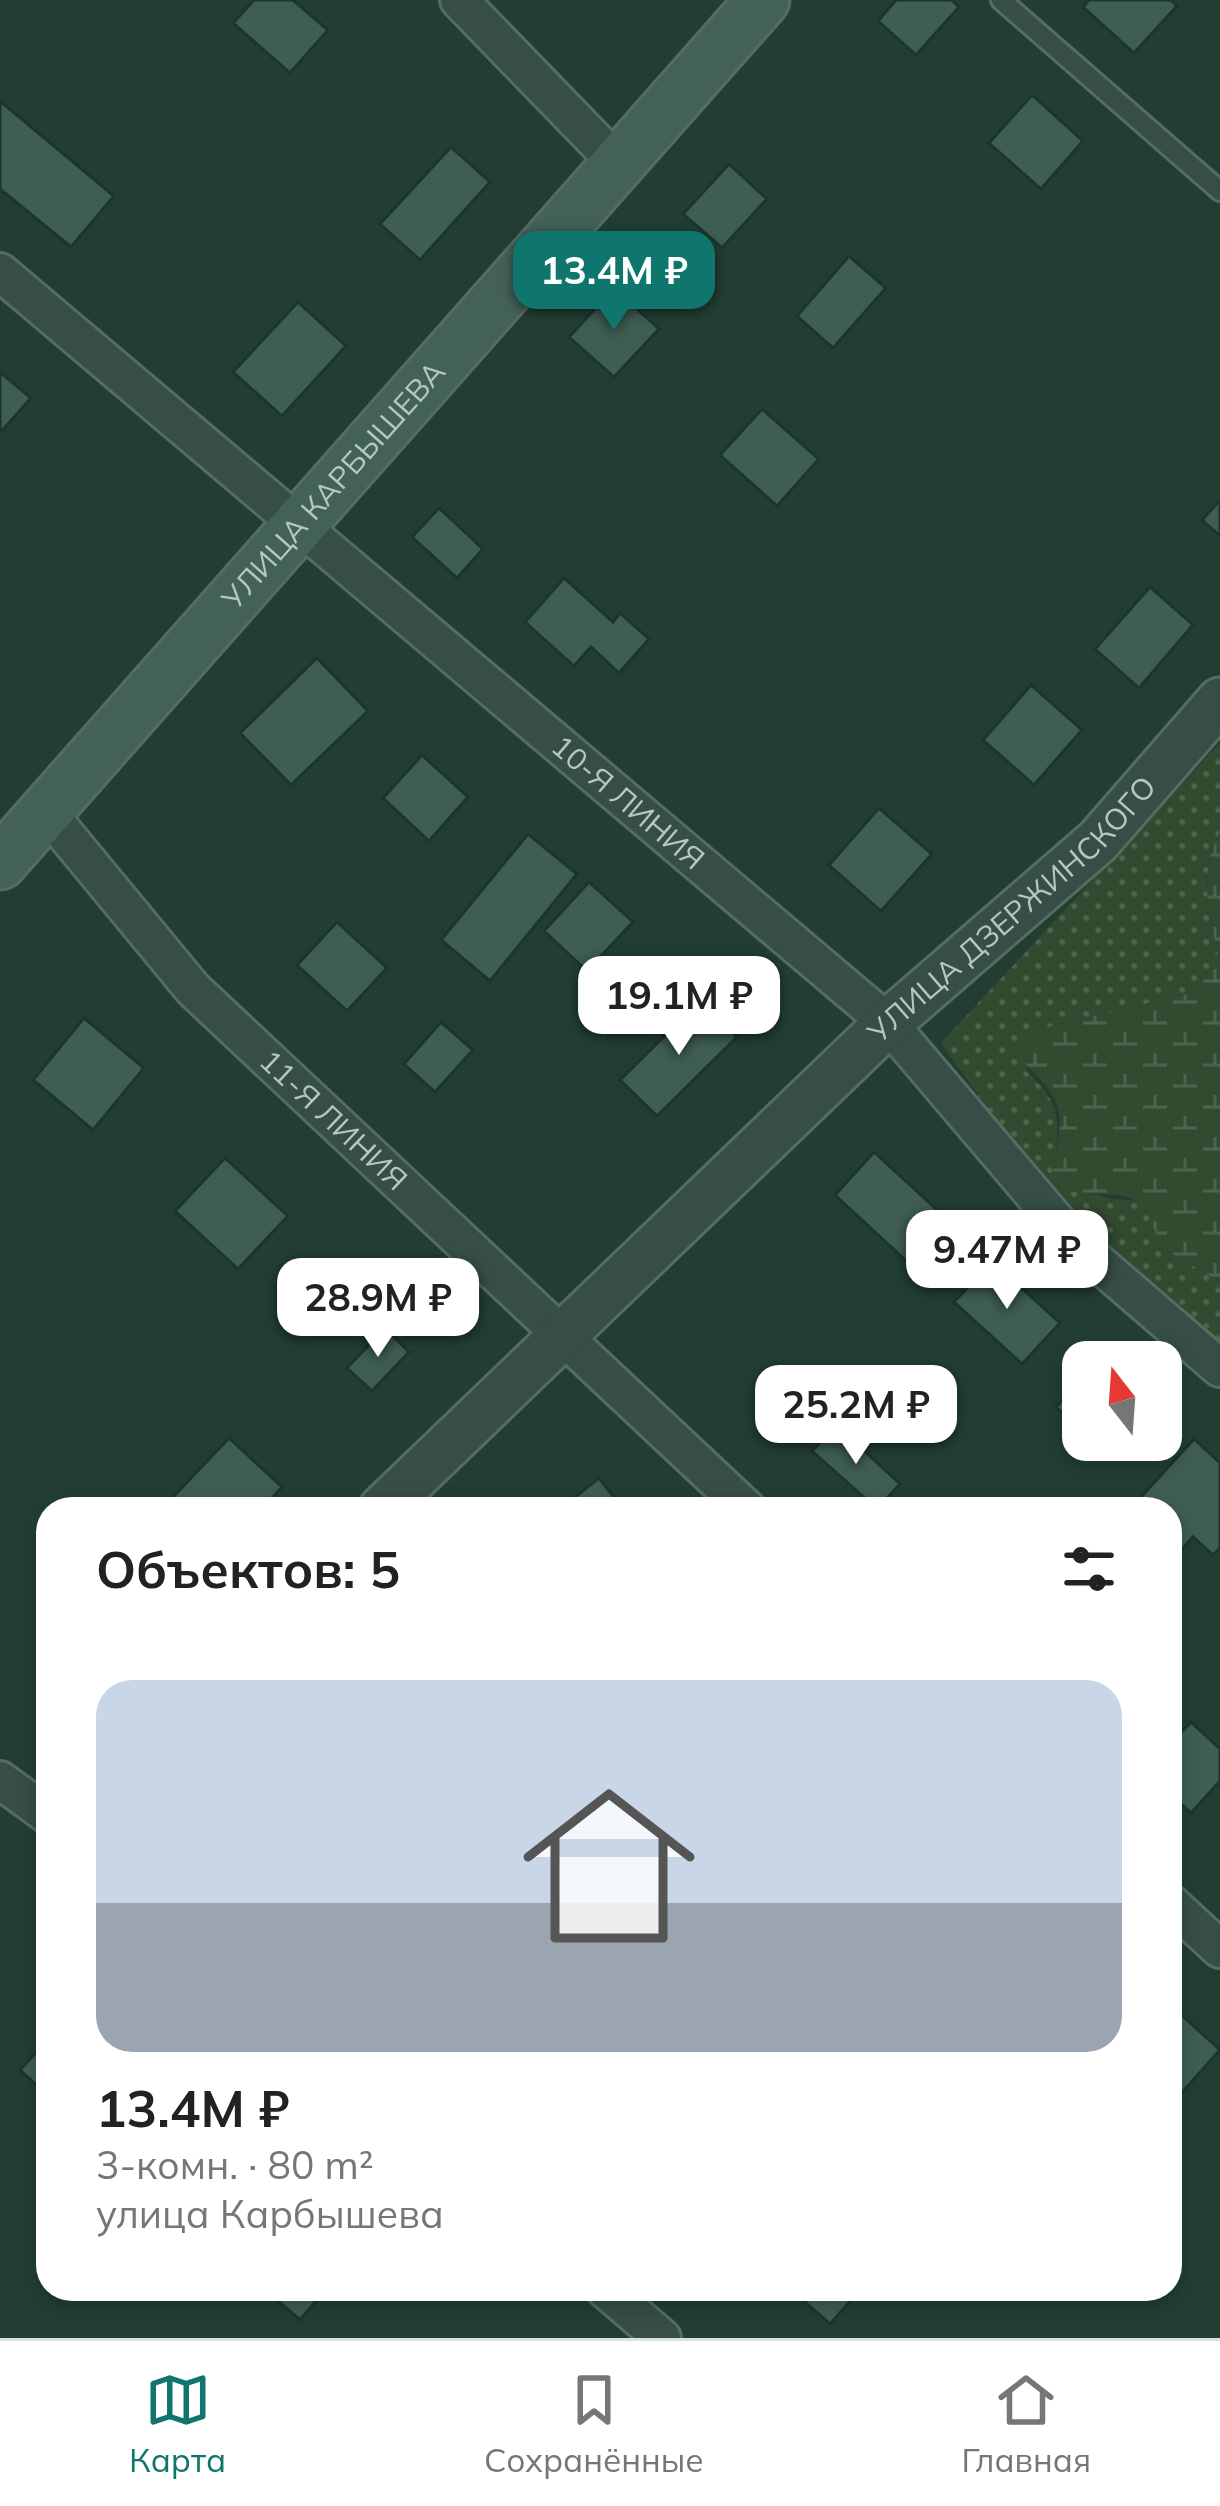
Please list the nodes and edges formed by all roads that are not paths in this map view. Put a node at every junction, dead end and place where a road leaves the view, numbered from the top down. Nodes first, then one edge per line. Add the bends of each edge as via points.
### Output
1 (460, 0) edge
2 (1001, 0) edge
3 (746, 6) edge
4 (619, 165) junction
5 (1220, 191) edge
6 (0, 272) edge
7 (302, 524) junction
8 (1220, 701) edge
9 (46, 811) junction
10 (0, 863) edge
11 (888, 1023) junction
12 (560, 1335) junction
13 (1220, 1367) edge
14 (394, 1497) edge
15 (734, 1497) edge
16 (0, 1780) edge
17 (36, 1806) edge
18 (1182, 1914) edge
19 (1220, 1949) edge
20 (619, 2301) edge
21 (662, 2338) edge

1 - 4 street
2 - 5 lane
3 - 4 main road, УЛИЦА КАРБЫШЕВА
4 - 7 main road, УЛИЦА КАРБЫШЕВА
6 - 7 street, 10-Я ЛИНИЯ
7 - 9 main road, УЛИЦА КАРБЫШЕВА
7 - 11 street, 10-Я ЛИНИЯ
8 - 11 street, УЛИЦА ДЗЕРЖИНСКОГО via 1098,841
9 - 10 main road, УЛИЦА КАРБЫШЕВА
9 - 12 street, 11-Я ЛИНИЯ via 193,989
11 - 12 street, УЛИЦА ДЗЕРЖИНСКОГО
11 - 13 street, 10-Я ЛИНИЯ via 1076,1243
12 - 14 street, УЛИЦА ДЗЕРЖИНСКОГО
12 - 15 street, 11-Я ЛИНИЯ
16 - 17 street
18 - 19 street
20 - 21 street

